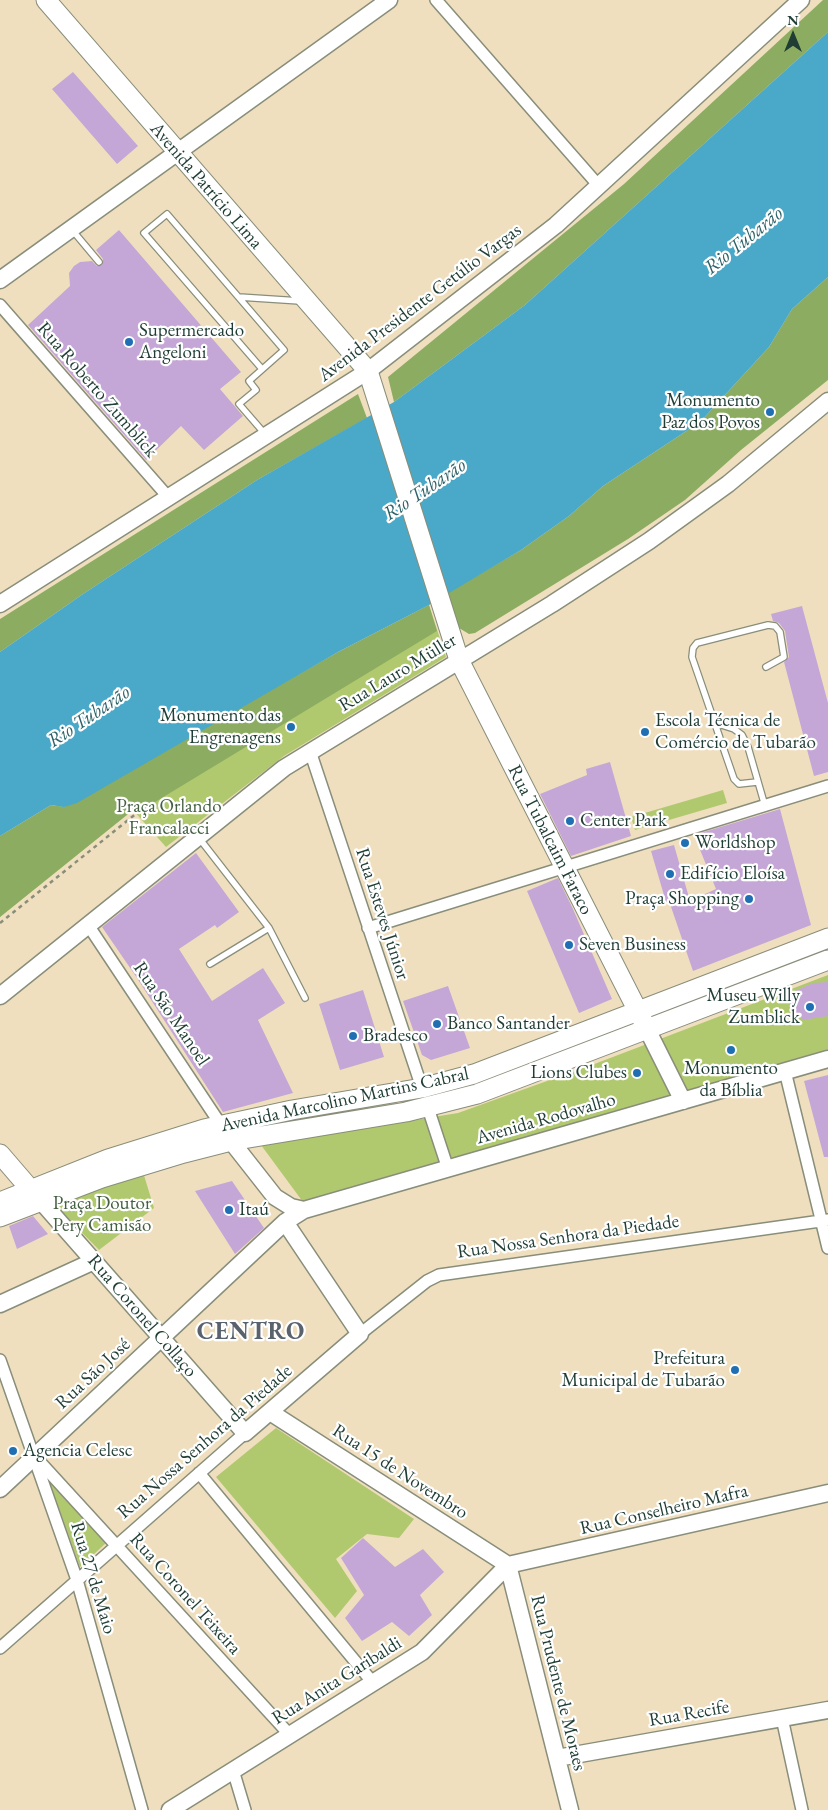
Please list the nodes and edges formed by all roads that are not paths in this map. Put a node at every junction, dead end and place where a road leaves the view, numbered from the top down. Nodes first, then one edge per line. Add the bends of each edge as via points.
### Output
1 (46, 0) edge
2 (389, 0) edge
3 (436, 0) edge
4 (801, 0) edge
5 (178, 153) junction
6 (599, 186) junction
7 (71, 229) junction
8 (99, 262) dead end
9 (0, 280) edge
10 (239, 297) junction
11 (307, 302) junction
12 (0, 305) edge
13 (262, 369) junction
14 (370, 378) junction
15 (828, 401) edge
16 (267, 436) junction
17 (169, 498) junction
18 (0, 604) edge
19 (459, 660) junction
20 (766, 667) dead end
21 (715, 723) junction
22 (310, 751) junction
23 (758, 782) junction
24 (828, 786) edge
25 (765, 806) junction
26 (199, 838) junction
27 (564, 867) junction
28 (88, 925) junction
29 (269, 928) junction
30 (368, 928) junction
31 (828, 938) edge
32 (828, 960) edge
33 (210, 964) dead end
34 (0, 996) edge
35 (305, 998) dead end
36 (638, 1012) junction
37 (647, 1029) junction
38 (828, 1059) edge
39 (785, 1072) junction
40 (422, 1088) junction
41 (683, 1101) junction
42 (428, 1108) junction
43 (226, 1133) junction
44 (0, 1154) edge
45 (448, 1169) junction
46 (35, 1195) junction
47 (0, 1202) edge
48 (304, 1210) junction
49 (0, 1217) edge
50 (825, 1220) edge
51 (285, 1222) junction
52 (828, 1248) edge
53 (94, 1261) junction
54 (0, 1304) edge
55 (360, 1334) junction
56 (162, 1338) junction
57 (0, 1360) edge
58 (270, 1412) junction
59 (245, 1433) junction
60 (35, 1456) junction
61 (199, 1473) junction
62 (0, 1489) edge
63 (828, 1494) edge
64 (117, 1546) junction
65 (508, 1565) junction
66 (77, 1580) junction
67 (0, 1648) edge
68 (374, 1684) junction
69 (828, 1710) edge
70 (782, 1718) junction
71 (289, 1734) junction
72 (557, 1758) junction
73 (233, 1770) junction
74 (142, 1810) edge
75 (170, 1810) edge
76 (245, 1810) edge
77 (570, 1810) edge
78 (802, 1810) edge

1 - 5 main road, Avenida Patrício Lima
2 - 5 street
3 - 6 street
4 - 6 street, Avenida Presidente Getúlio Vargas
5 - 7 street
5 - 11 main road, Avenida Patrício Lima
6 - 14 street, Avenida Presidente Getúlio Vargas
7 - 8 lane
7 - 9 street
10 - 11 lane
10 - 13 lane via 284,350
10 - 13 lane via 167,214 144,233
11 - 14 main road, Avenida Patrício Lima
12 - 17 street, Rua Roberto Zumblick
13 - 16 lane via 249,381 256,390 239,404
14 - 16 street, Avenida Presidente Getúlio Vargas
14 - 19 main road, Rua Tubalcaim Faraco
15 - 19 street, Rua Lauro Müller via 694,510 552,604
16 - 17 street, Avenida Presidente Getúlio Vargas
17 - 18 street, Avenida Presidente Getúlio Vargas
19 - 22 street, Rua Lauro Müller
19 - 27 main road, Rua Tubalcaim Faraco
20 - 21 lane via 784,657 780,632 775,626 697,643 692,657
21 - 23 lane via 742,735
21 - 23 lane via 735,782
22 - 26 street, Rua Lauro Müller via 284,768
22 - 30 street, Rua Esteves Júnior
23 - 25 lane
24 - 25 street
25 - 27 street
26 - 28 street, Rua Lauro Müller
26 - 29 lane
27 - 30 street
27 - 36 main road, Rua Tubalcaim Faraco
28 - 34 street, Rua Lauro Müller
28 - 43 street, Rua São Manoel
29 - 33 lane
29 - 35 lane
30 - 40 street, Rua Esteves Júnior
31 - 36 main road, Avenida Marcolino Martins Cabral
32 - 37 main road, Avenida Marcolino Martins Cabral
36 - 37 main road, Rua Tubalcaim Faraco
36 - 40 main road, Avenida Marcolino Martins Cabral via 474,1074
37 - 41 street, Rua Tubalcaim Faraco
37 - 42 main road, Avenida Marcolino Martins Cabral via 504,1086
38 - 39 street, Avenida Rodovalho
39 - 41 street, Avenida Rodovalho
39 - 50 street
40 - 43 main road, Avenida Marcolino Martins Cabral via 292,1110
41 - 45 street, Avenida Rodovalho
42 - 43 main road, Avenida Marcolino Martins Cabral
42 - 45 street
43 - 46 main road, Avenida Marcolino Martins Cabral via 146,1164
43 - 48 street, Rua São Manoel via 275,1197 291,1207
44 - 46 main road, Rua Coronel Collaço
45 - 48 street, Avenida Rodovalho
46 - 47 main road, Avenida Marcolino Martins Cabral
46 - 49 main road, Avenida Marcolino Martins Cabral
46 - 53 street, Rua Coronel Collaço
48 - 51 street, Rua São José
50 - 52 street
50 - 55 street, Rua Nossa Senhora da Piedade via 439,1275
51 - 55 street
51 - 56 street, Rua São José
53 - 54 street
53 - 56 street, Rua Coronel Collaço
55 - 58 street, Rua Nossa Senhora da Piedade
56 - 59 street, Rua Coronel Collaço
56 - 60 street, Rua São José
57 - 60 street, Rua 27 de Maio
58 - 59 street, Rua Nossa Senhora da Piedade
58 - 65 street, Rua 15 de Novembro
59 - 61 street, Rua Nossa Senhora da Piedade
60 - 62 street, Rua São José
60 - 64 street, Rua Coronel Teixeira
60 - 66 street, Rua 27 de Maio
61 - 64 street, Rua Nossa Senhora da Piedade
61 - 68 street
63 - 65 street, Rua Conselheiro Mafra
64 - 66 street, Rua Nossa Senhora da Piedade
64 - 71 street, Rua Coronel Teixeira
65 - 68 street, Rua Anita Garibaldi via 422,1652
65 - 72 street, Rua Prudente de Moraes
66 - 67 street, Rua Nossa Senhora da Piedade
66 - 74 street, Rua 27 de Maio
68 - 71 street, Rua Anita Garibaldi
69 - 70 street, Rua Recife
70 - 72 street, Rua Recife
70 - 78 street
71 - 73 street, Rua Anita Garibaldi
72 - 77 street, Rua Prudente de Moraes
73 - 75 street, Rua Anita Garibaldi
73 - 76 street

